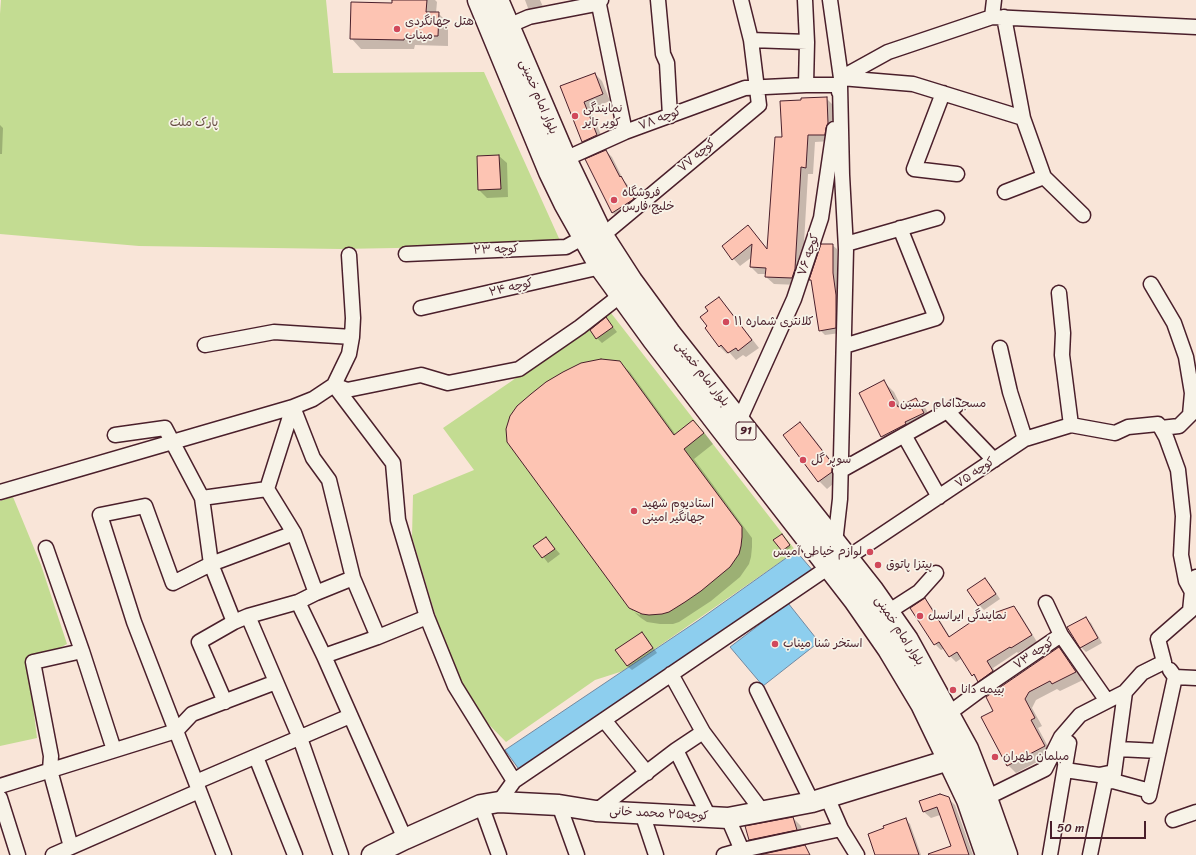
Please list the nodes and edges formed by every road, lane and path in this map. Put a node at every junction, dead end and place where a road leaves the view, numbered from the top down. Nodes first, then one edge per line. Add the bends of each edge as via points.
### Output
1 (479, 0) edge
2 (498, 0) edge
3 (599, 0) edge
4 (658, 0) edge
5 (741, 0) edge
6 (805, 0) edge
7 (830, 0) edge
8 (994, 0) edge
9 (998, 17) junction
10 (508, 26) junction
11 (1196, 27) edge
12 (751, 40) junction
13 (807, 42) junction
14 (841, 82) junction
15 (806, 84) junction
16 (758, 86) junction
17 (943, 93) junction
18 (670, 116) junction
19 (1023, 118) junction
20 (626, 132) junction
21 (565, 159) junction
22 (957, 174) dead end
23 (1044, 177) junction
24 (1005, 192) dead end
25 (1083, 215) dead end
26 (937, 218) dead end
27 (900, 228) junction
28 (593, 236) junction
29 (846, 244) junction
30 (406, 254) dead end
31 (349, 255) dead end
32 (601, 267) junction
33 (1151, 284) dead end
34 (1059, 293) dead end
35 (621, 295) junction
36 (421, 308) dead end
37 (352, 337) junction
38 (205, 345) dead end
39 (844, 346) junction
40 (1000, 348) dead end
41 (334, 385) junction
42 (293, 407) junction
43 (739, 421) junction
44 (1071, 425) junction
45 (1161, 428) junction
46 (904, 435) junction
47 (115, 436) dead end
48 (1025, 439) junction
49 (173, 442) junction
50 (994, 460) junction
51 (840, 471) junction
52 (267, 489) junction
53 (0, 492) edge
54 (939, 497) junction
55 (202, 498) junction
56 (294, 532) junction
57 (46, 548) dead end
58 (837, 556) junction
59 (211, 564) junction
60 (936, 572) dead end
61 (1196, 577) edge
62 (353, 578) junction
63 (1192, 592) junction
64 (316, 593) junction
65 (298, 602) junction
66 (1046, 602) dead end
67 (888, 612) junction
68 (248, 616) junction
69 (427, 617) junction
70 (234, 622) junction
71 (1061, 635) junction
72 (378, 637) junction
73 (82, 651) junction
74 (324, 656) junction
75 (1164, 662) junction
76 (671, 674) junction
77 (1175, 677) junction
78 (1196, 678) edge
79 (276, 682) junction
80 (757, 690) dead end
81 (1125, 692) junction
82 (225, 702) junction
83 (1107, 702) junction
84 (948, 714) junction
85 (350, 716) junction
86 (604, 720) junction
87 (176, 731) junction
88 (703, 732) junction
89 (1061, 737) junction
90 (300, 738) junction
91 (1118, 749) junction
92 (114, 750) junction
93 (676, 750) junction
94 (1159, 751) junction
95 (256, 757) junction
96 (949, 760) junction
97 (50, 770) junction
98 (1065, 770) junction
99 (647, 773) junction
100 (1114, 777) junction
101 (514, 781) junction
102 (0, 786) edge
103 (197, 787) junction
104 (0, 798) edge
105 (986, 798) junction
106 (820, 800) junction
107 (490, 803) junction
108 (559, 805) junction
109 (596, 811) junction
110 (762, 811) junction
111 (1196, 812) edge
112 (642, 813) junction
113 (719, 817) junction
114 (1173, 820) dead end
115 (841, 829) junction
116 (405, 839) junction
117 (71, 847) junction
118 (743, 852) edge
119 (18, 855) edge
120 (53, 855) edge
121 (224, 855) edge
122 (295, 855) edge
123 (341, 855) edge
124 (372, 855) edge
125 (499, 855) edge
126 (577, 855) edge
127 (656, 855) edge
128 (724, 855) edge
129 (857, 855) edge
130 (988, 855) edge
131 (1006, 855) edge
132 (1050, 855) edge
133 (1090, 855) edge

1 - 28 main road, بلوار امام خمینی / 91 via 565,204
2 - 10 main road, بلوار امام خمینی / 91
3 - 10 street via 591,5 529,17
3 - 20 street
4 - 18 street via 663,54 667,63
5 - 12 street
6 - 13 street
7 - 14 street
8 - 9 street
9 - 11 street
9 - 14 street via 888,52
9 - 19 street
10 - 21 main road, بلوار امام خمینی / 91
12 - 13 street
12 - 16 street
13 - 15 street
14 - 15 street, کوچه ۷۸
14 - 17 street, کوچه ۷۸ via 913,84
14 - 29 street
14 - 43 street, کوچه ۷۶ via 821,218 794,299
15 - 16 street, کوچه ۷۸
16 - 18 street, کوچه ۷۸ via 744,88
16 - 28 street, کوچه ۷۷ via 759,104
17 - 19 street, کوچه ۷۸
17 - 22 street via 914,169
18 - 20 street, کوچه ۷۸
19 - 23 street
20 - 21 street, کوچه ۷۸
21 - 28 main road, بلوار امام خمینی / 91
23 - 24 street
23 - 25 street
26 - 27 street
27 - 29 street
27 - 39 street via 936,318
28 - 30 street, کوچه ۲۳ via 566,247
28 - 32 main road, بلوار امام خمینی / 91
28 - 43 main road, بلوار امام خمینی / 91
29 - 39 street
31 - 37 street
32 - 35 main road, بلوار امام خمینی / 91
32 - 36 street, کوچه ۲۴
33 - 45 street via 1174,323 1186,357 1192,393 1190,416 1179,426
34 - 44 street via 1063,333 1062,355
35 - 41 street via 519,370 448,383 421,375 348,390
35 - 58 main road, بلوار امام خمینی / 91 via 715,420
37 - 38 street via 274,332
37 - 41 street via 349,354
39 - 51 street
40 - 48 street via 1010,392
41 - 42 street via 313,399
41 - 69 street via 393,463 398,520
42 - 49 street
42 - 52 street
42 - 62 street via 313,458 329,480
43 - 58 main road, بلوار امام خمینی / 91
44 - 45 street via 1115,433 1128,427 1158,424
44 - 48 street, کوچه ۷۵
45 - 63 street via 1178,470 1183,516 1182,555 1186,581
46 - 50 street via 951,408
46 - 51 street
46 - 54 street
47 - 49 street via 166,428
48 - 50 street, کوچه ۷۵
49 - 53 street
49 - 55 street
50 - 54 street, کوچه ۷۵
51 - 58 street
52 - 55 street
52 - 56 street
54 - 58 street, کوچه ۷۵
55 - 59 street
56 - 59 street
56 - 64 street
57 - 73 street
58 - 67 main road, بلوار امام خمینی / 91 via 872,590
58 - 76 street, کوچه ۷۵
58 - 96 main road, بلوار امام خمینی / 91 via 855,600 889,649 922,704
59 - 70 street
59 - 87 street via 173,583 145,506 100,516 134,622
60 - 67 street via 920,592
61 - 63 street
62 - 64 street
62 - 72 street
63 - 75 street via 1190,611 1158,639
64 - 65 street
65 - 68 street
65 - 74 street
66 - 71 street
67 - 84 main road, بلوار امام خمینی / 91 via 907,640
68 - 70 street
68 - 79 street
69 - 72 street
69 - 101 street via 455,686
70 - 82 street via 199,642
71 - 83 street
71 - 84 street, کوچه ۷۳
72 - 74 street
73 - 92 street
73 - 97 street via 33,662 51,756
74 - 85 street
75 - 77 street
75 - 81 street via 1142,673
76 - 86 street, کوچه ۷۵
76 - 88 street
77 - 78 street
77 - 94 street
79 - 82 street
79 - 90 street
80 - 106 street
81 - 83 street
81 - 91 street
82 - 87 street via 192,714
83 - 89 street via 1080,715
84 - 105 main road, بلوار امام خمینی / 91
85 - 90 street
85 - 116 street
86 - 99 street
86 - 101 street, کوچه ۷۵
87 - 92 street
87 - 103 street
88 - 93 street
88 - 110 street
89 - 98 street via 1069,743
89 - 105 street via 1045,769
90 - 95 street
90 - 123 street
91 - 94 street
91 - 100 street
92 - 97 street
93 - 99 street
93 - 113 street
94 - 100 street via 1150,793
95 - 103 street
95 - 122 street
96 - 106 street, کوچه۲۵ محمد خانی
96 - 130 main road, بلوار امام خمینی / 91 via 968,800
97 - 102 street
97 - 117 street
98 - 100 street
98 - 132 street
99 - 109 street
100 - 133 street via 1105,782
101 - 107 street
103 - 117 street
103 - 121 street
104 - 119 street
105 - 131 main road, بلوار امام خمینی / 91
106 - 110 street, کوچه۲۵ محمد خانی
106 - 115 street
107 - 108 street, کوچه۲۵ محمد خانی
107 - 116 street, کوچه۲۵ محمد خانی
107 - 125 street
108 - 109 street, کوچه۲۵ محمد خانی
108 - 126 street
109 - 112 street, کوچه۲۵ محمد خانی
110 - 113 street, کوچه۲۵ محمد خانی
111 - 114 street
112 - 113 street, کوچه۲۵ محمد خانی
112 - 127 street
113 - 118 street
115 - 118 street
115 - 129 street
116 - 124 street, کوچه۲۵ محمد خانی
117 - 120 street
118 - 128 street

